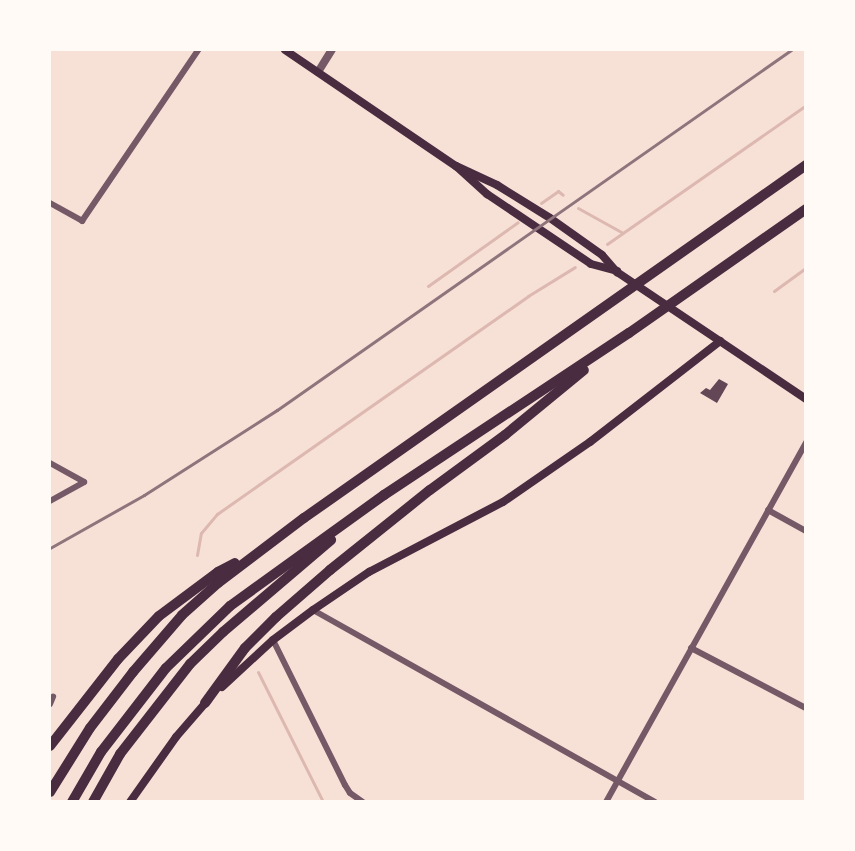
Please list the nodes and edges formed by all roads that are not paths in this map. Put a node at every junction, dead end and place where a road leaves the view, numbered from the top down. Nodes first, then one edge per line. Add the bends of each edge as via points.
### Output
1 (198, 50) edge
2 (285, 50) edge
3 (332, 50) edge
4 (318, 72) junction
5 (806, 165) edge
6 (456, 166) junction
7 (50, 204) edge
8 (806, 209) edge
9 (617, 272) junction
10 (629, 333) junction
11 (720, 341) junction
12 (806, 399) edge
13 (806, 442) edge
14 (50, 463) edge
15 (384, 495) junction
16 (50, 501) edge
17 (768, 510) junction
18 (806, 531) edge
19 (264, 547) junction
20 (313, 610) junction
21 (273, 640) junction
22 (691, 648) junction
23 (205, 703) junction
24 (806, 708) edge
25 (50, 746) edge
26 (617, 781) junction
27 (50, 792) edge
28 (72, 801) edge
29 (93, 801) edge
30 (130, 801) edge
31 (363, 801) edge
32 (606, 801) edge
33 (655, 801) edge

1 - 7 street via 82,221
2 - 4 main road
3 - 4 street
4 - 6 main road
5 - 19 highway
6 - 9 main road via 497,185 550,218 602,255
6 - 9 main road via 487,194 591,264
8 - 10 highway
9 - 11 main road
10 - 15 highway
10 - 23 highway via 330,570 245,648
11 - 12 main road
11 - 20 main road via 590,442 503,502 369,572
13 - 17 street
14 - 16 street via 84,482
15 - 28 highway via 276,571 201,633 166,668 128,716
15 - 29 highway via 190,664 120,754
17 - 18 street
17 - 22 street
19 - 25 highway via 218,572 159,616 118,659
19 - 27 highway via 182,615 90,728
20 - 21 main road
20 - 26 street
21 - 23 main road
21 - 31 street via 350,793
22 - 24 street
22 - 26 street
23 - 30 main road
26 - 32 street
26 - 33 street

